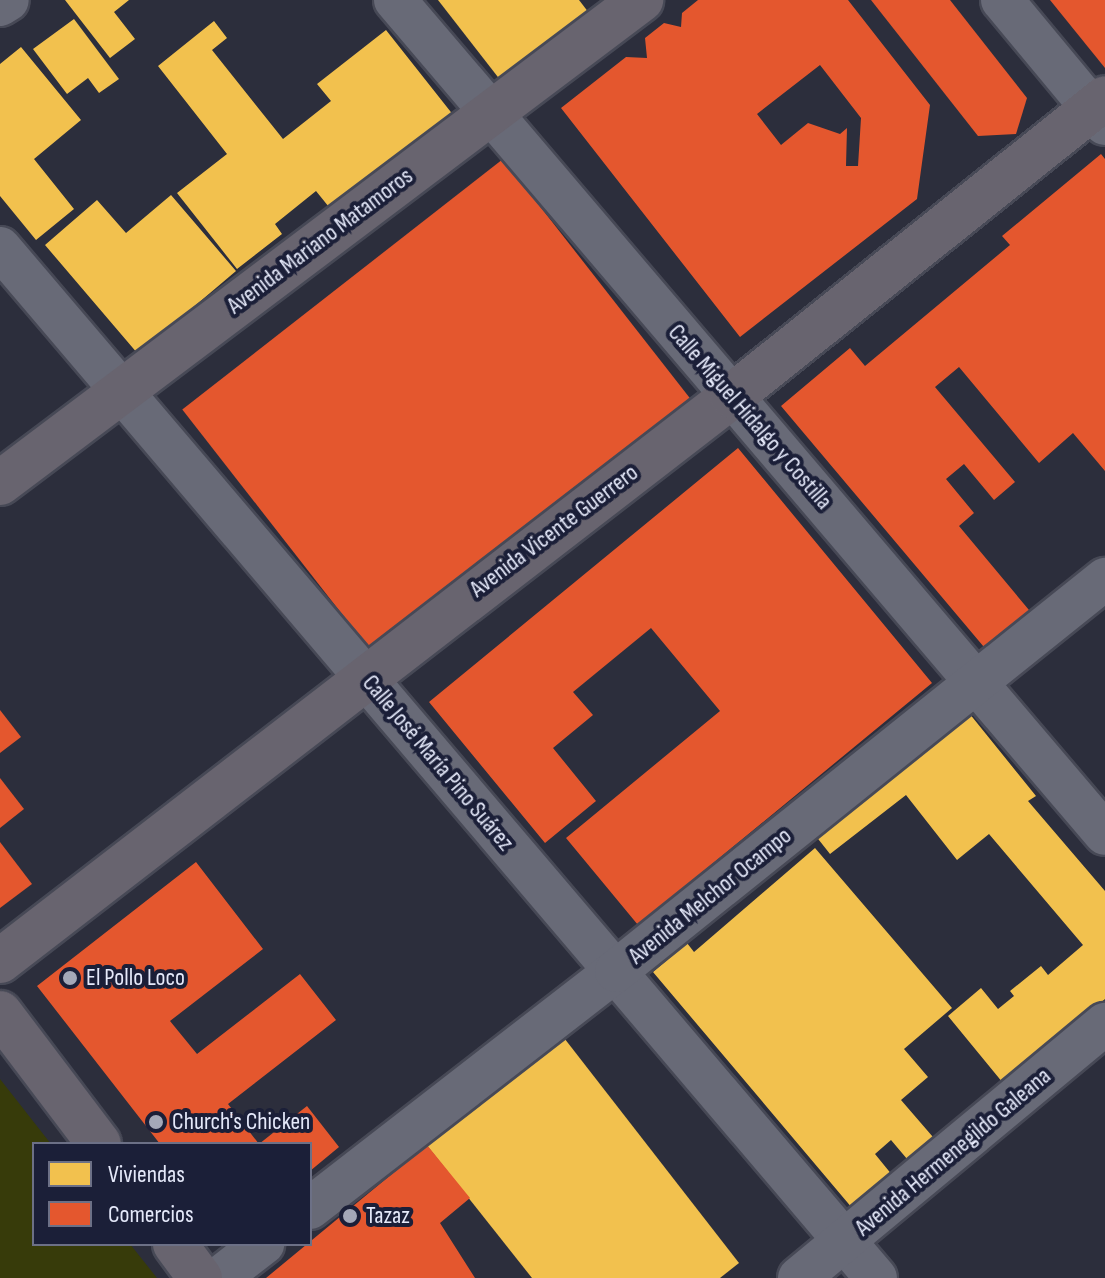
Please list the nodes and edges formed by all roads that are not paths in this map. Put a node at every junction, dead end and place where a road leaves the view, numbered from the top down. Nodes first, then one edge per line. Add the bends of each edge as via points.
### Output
1 (8, 0) edge
2 (395, 0) edge
3 (641, 0) edge
4 (1002, 0) edge
5 (0, 5) edge
6 (1101, 110) edge
7 (488, 114) junction
8 (0, 248) edge
9 (122, 390) junction
10 (732, 396) junction
11 (0, 483) edge
12 (1105, 579) edge
13 (364, 675) junction
14 (978, 681) junction
15 (1105, 834) edge
16 (0, 961) edge
17 (616, 971) junction
18 (0, 1013) edge
19 (1105, 1024) edge
20 (97, 1142) edge
21 (312, 1206) edge
22 (846, 1242) junction
23 (176, 1246) edge
24 (260, 1246) edge
25 (200, 1278) edge
26 (219, 1278) edge
27 (799, 1278) edge
28 (876, 1278) edge

1 - 5 street
2 - 7 street, Calle Miguel Hidalgo y Costilla
3 - 7 main road, Avenida Mariano Matamoros
4 - 6 street
6 - 10 main road, Avenida Vicente Guerrero
7 - 9 main road, Avenida Mariano Matamoros
7 - 10 street, Calle Miguel Hidalgo y Costilla
8 - 9 street, Calle José María Pino Suárez
9 - 11 main road, Avenida Mariano Matamoros
9 - 13 street, Calle José María Pino Suárez
10 - 13 main road, Avenida Vicente Guerrero
10 - 14 street, Calle Miguel Hidalgo y Costilla
12 - 14 street, Avenida Melchor Ocampo
13 - 16 main road, Avenida Vicente Guerrero
13 - 17 street, Calle José María Pino Suárez
14 - 15 street, Calle Miguel Hidalgo y Costilla
14 - 17 street, Avenida Melchor Ocampo
17 - 21 street, Avenida Melchor Ocampo
17 - 22 street, Calle José María Pino Suárez
18 - 20 main road
19 - 22 street, Avenida Hermenegildo Galeana
22 - 27 street, Avenida Hermenegildo Galeana
22 - 28 street, Calle José María Pino Suárez
23 - 25 main road
24 - 26 street

